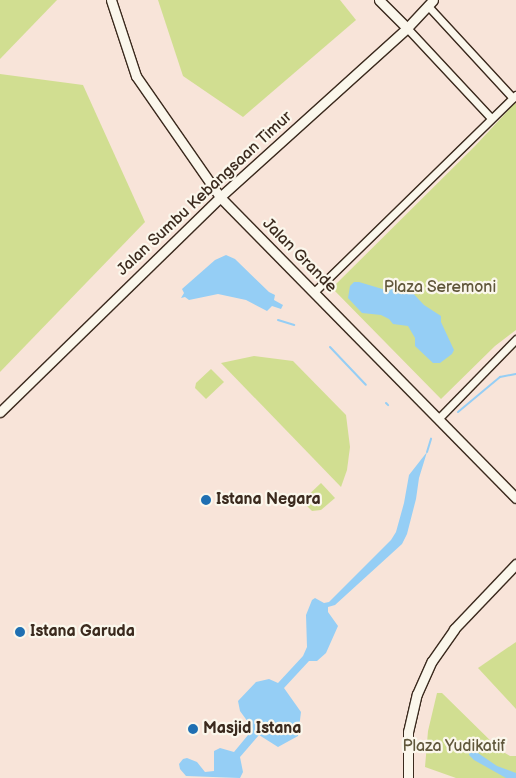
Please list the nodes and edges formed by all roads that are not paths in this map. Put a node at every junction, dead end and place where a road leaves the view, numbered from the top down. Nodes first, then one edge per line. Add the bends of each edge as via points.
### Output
1 (111, 0) edge
2 (379, 0) edge
3 (430, 3) edge
4 (406, 28) junction
5 (514, 96) edge
6 (491, 118) junction
7 (220, 197) junction
8 (314, 292) junction
9 (516, 339) edge
10 (0, 412) edge
11 (438, 419) junction
12 (516, 498) edge
13 (516, 564) edge
14 (408, 778) edge

1 - 7 street, Jalan Grande via 136,76
2 - 4 street
3 - 4 street, Jalan Sumbu Kebangsaan Timur
3 - 5 street
4 - 6 street
4 - 7 street, Jalan Sumbu Kebangsaan Timur
5 - 6 street
6 - 8 street
7 - 8 street, Jalan Grande
7 - 10 street, Jalan Sumbu Kebangsaan Timur
8 - 11 street, Jalan Grande
9 - 11 street
11 - 12 street, Jalan Grande
13 - 14 street via 454,629 432,661 417,694 408,732

